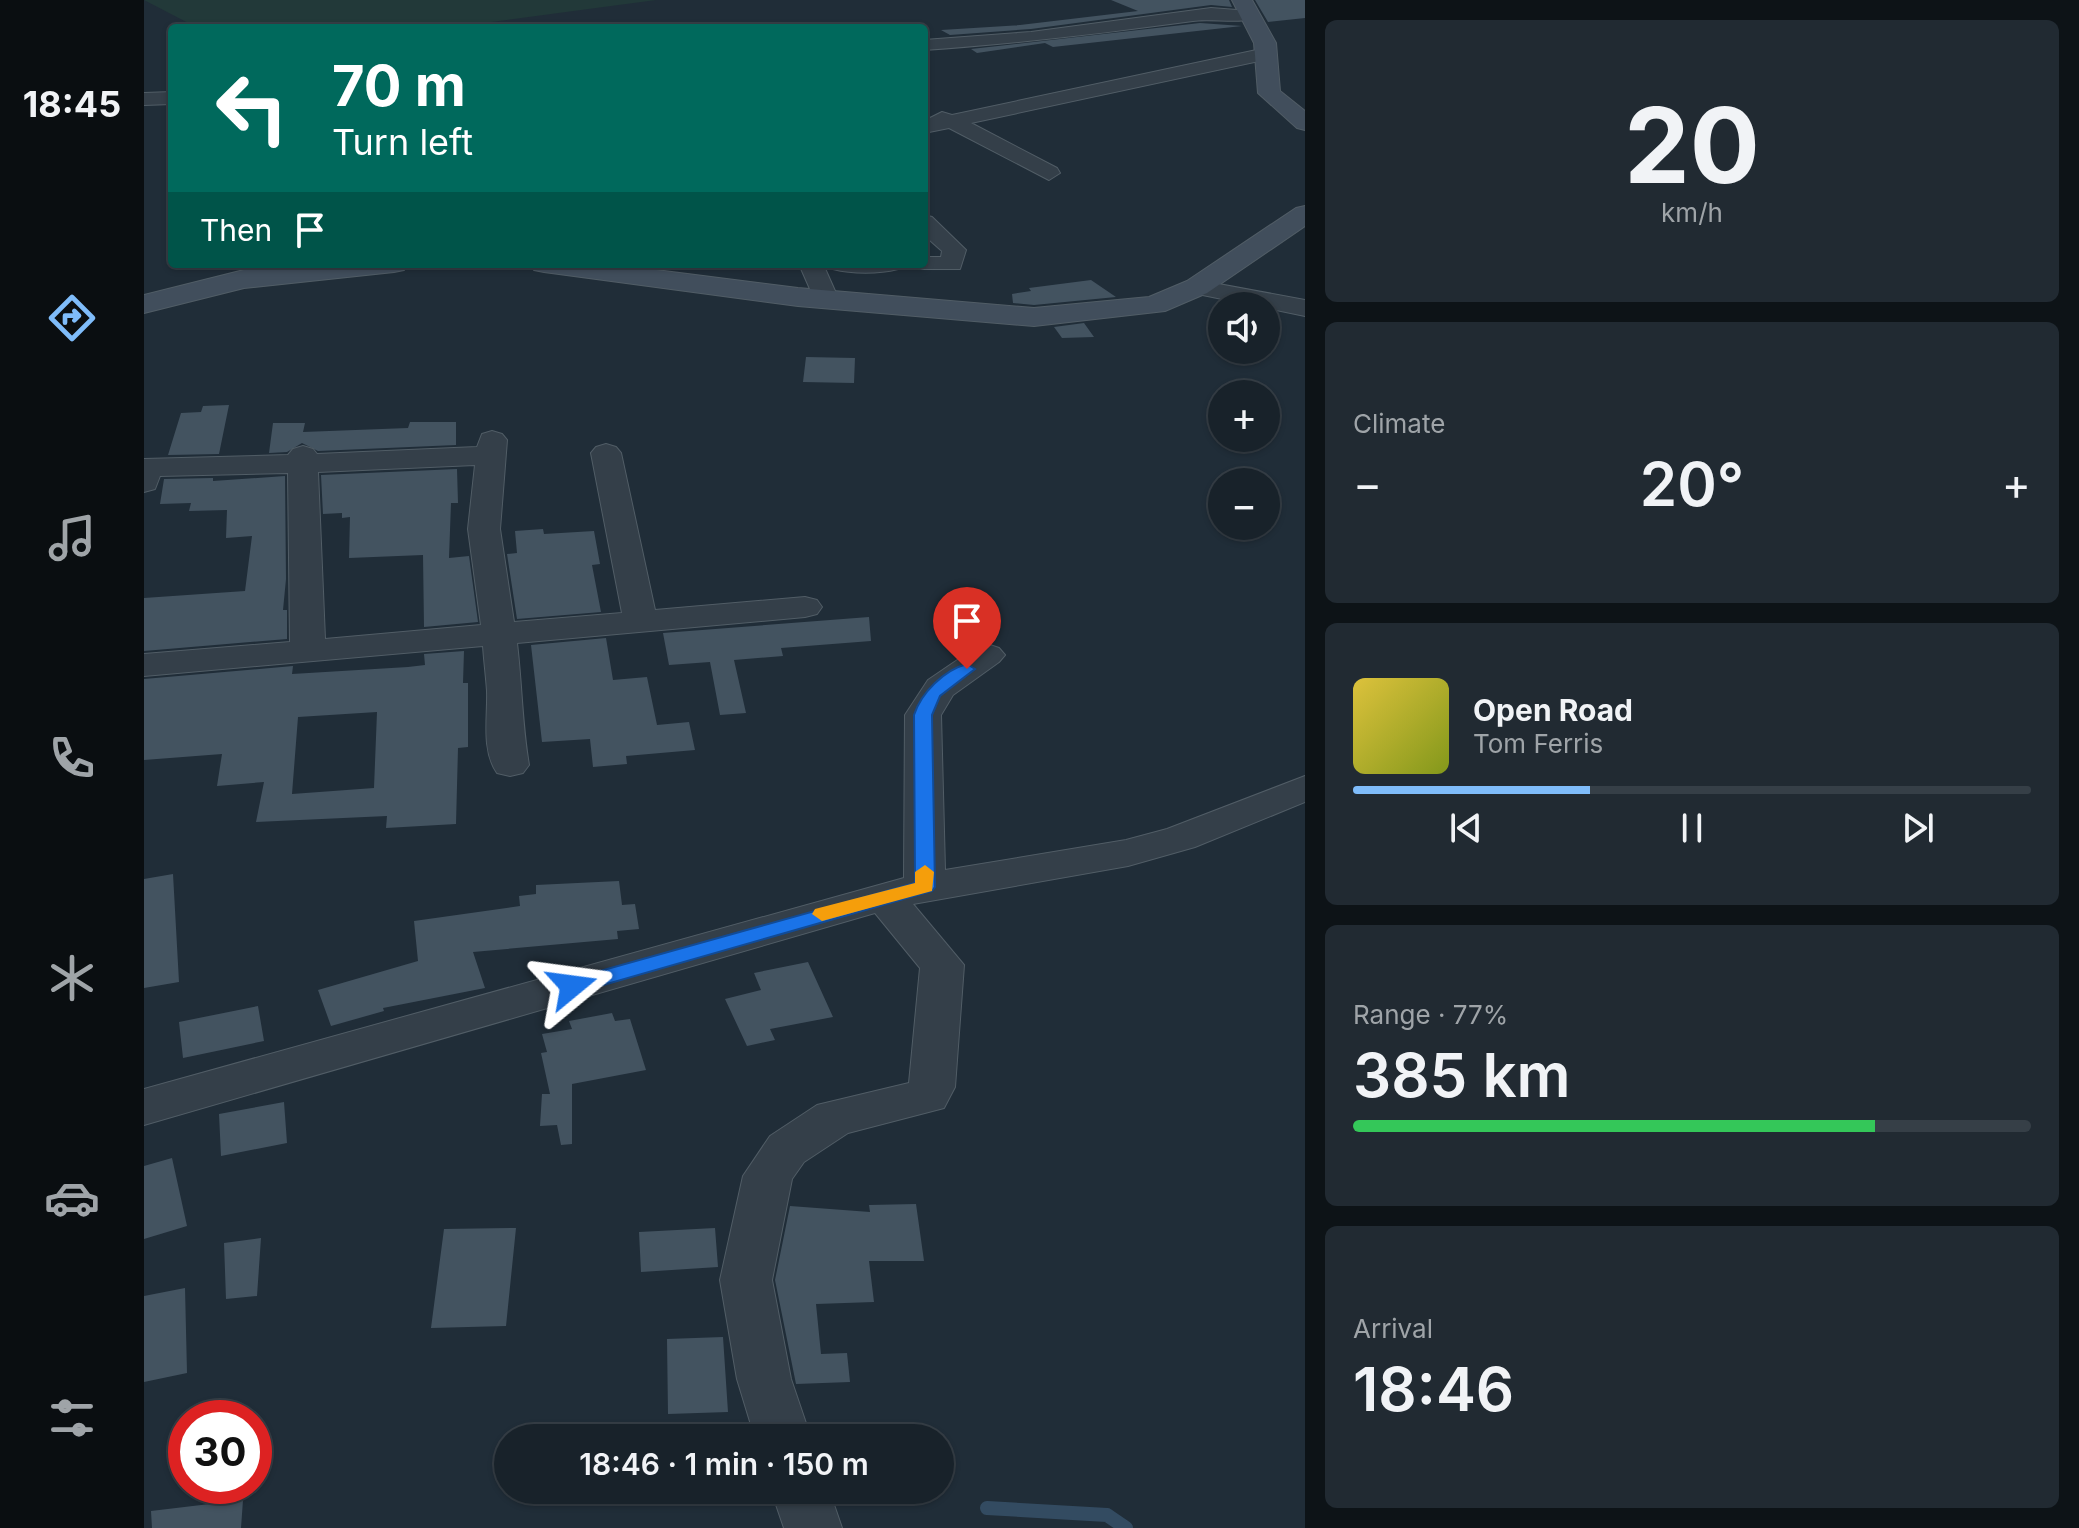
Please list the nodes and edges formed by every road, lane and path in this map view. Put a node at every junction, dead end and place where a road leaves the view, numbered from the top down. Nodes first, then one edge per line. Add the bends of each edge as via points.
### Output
1 (1246, 8) edge
2 (928, 45) edge
3 (1266, 54) junction
4 (168, 98) edge
5 (144, 99) edge
6 (928, 113) edge
7 (950, 122) junction
8 (1305, 123) edge
9 (928, 126) edge
10 (1049, 173) dead end
11 (1305, 214) edge
12 (928, 226) edge
13 (928, 264) edge
14 (354, 268) edge
15 (575, 268) edge
16 (813, 268) edge
17 (1197, 287) junction
18 (826, 300) junction
19 (144, 304) edge
20 (1305, 308) edge
21 (606, 453) dead end
22 (304, 460) junction
23 (144, 483) edge
24 (805, 607) dead end
25 (640, 620) junction
26 (499, 633) junction
27 (308, 651) junction
28 (987, 655) dead end
29 (144, 665) edge
30 (510, 765) dead end
31 (1305, 788) edge
32 (904, 892) junction
33 (144, 1107) edge
34 (778, 1424) edge
35 (805, 1504) edge
36 (813, 1528) edge

1 - 2 street via 1031,37
1 - 3 main road
3 - 7 street
3 - 8 main road via 1269,93
4 - 5 street
6 - 7 street
7 - 9 street
7 - 10 street
11 - 17 main road
12 - 13 street via 954,250 951,264
14 - 19 main road via 244,279
15 - 18 main road
16 - 18 street
17 - 18 main road via 1155,305 1034,317
17 - 20 street
21 - 25 street
22 - 23 street via 147,467
22 - 26 street via 492,448 484,529
22 - 27 street
24 - 25 street
25 - 26 street
26 - 27 street
26 - 30 street
27 - 29 street
28 - 32 street via 926,703
31 - 32 street via 1181,838 1128,853
32 - 33 street
32 - 34 street via 942,965 932,1087 915,1101 834,1118 787,1149 768,1176 746,1280 764,1379
35 - 36 street

